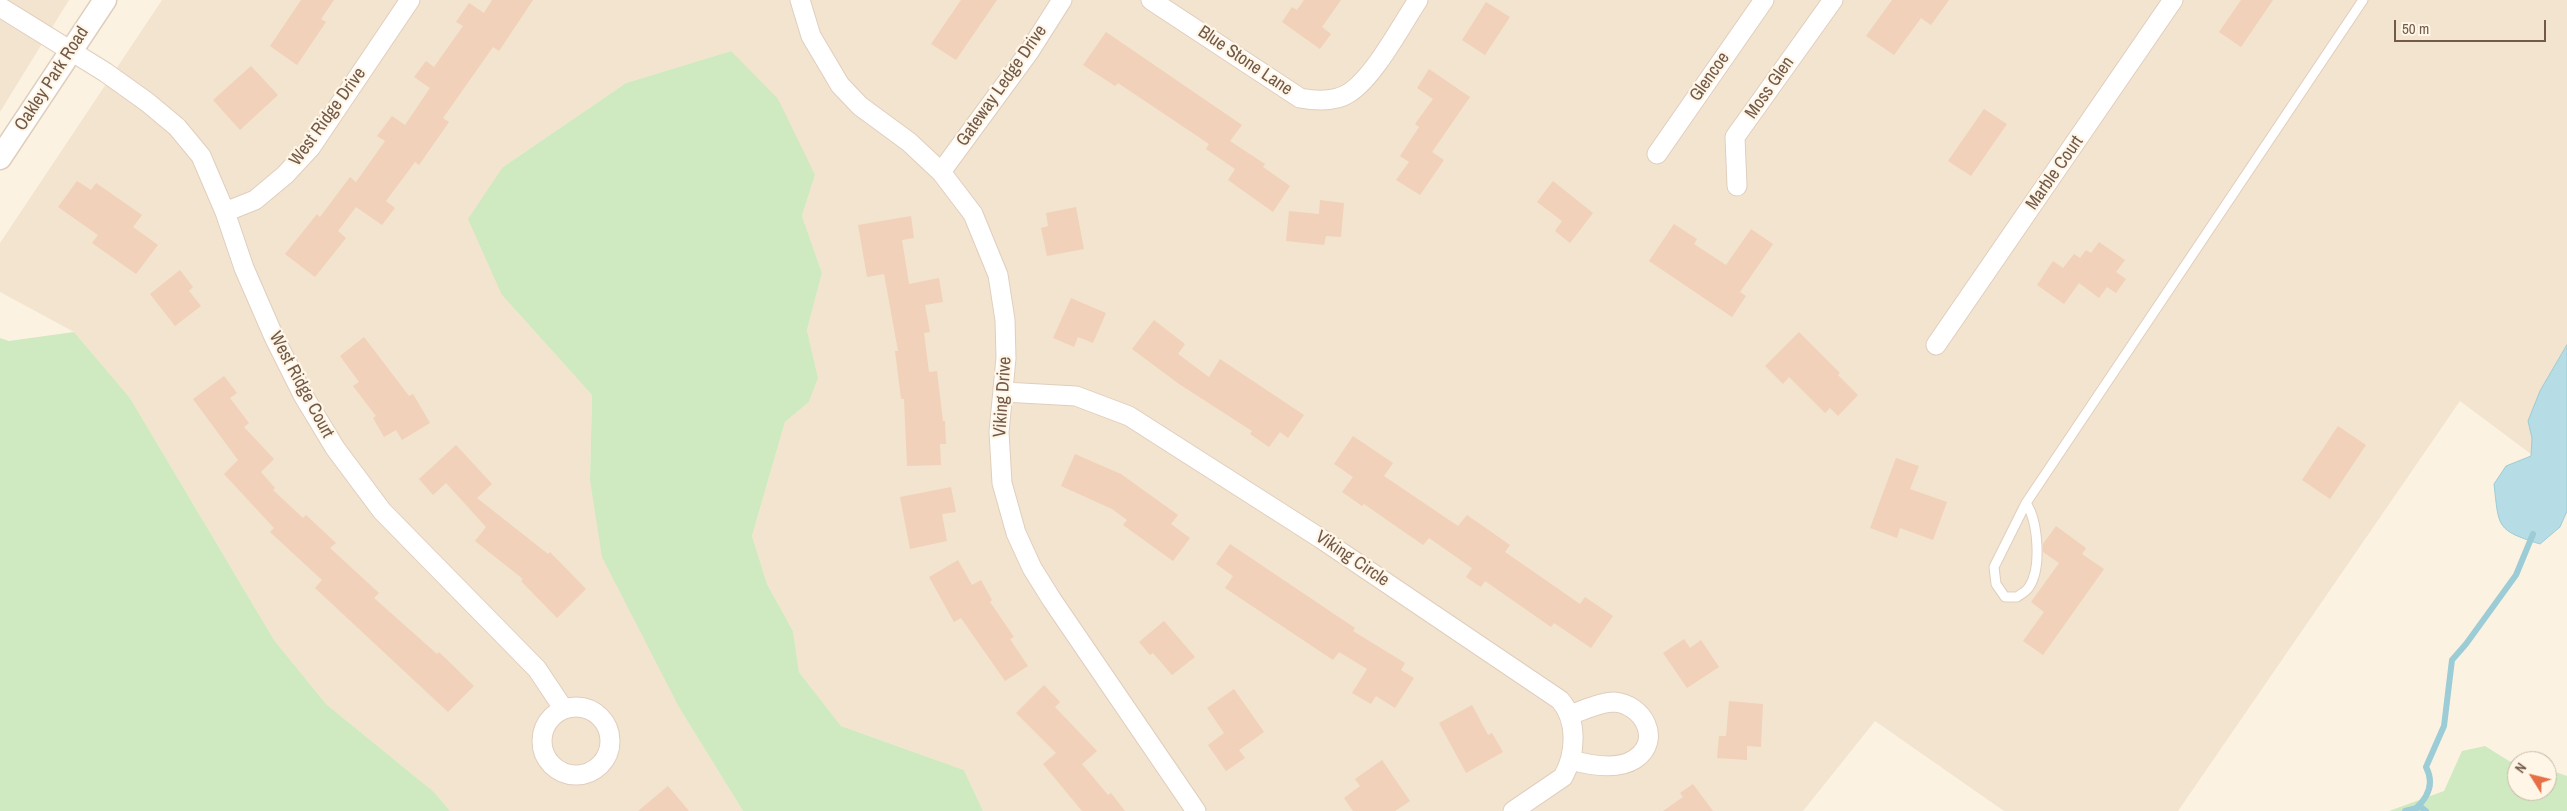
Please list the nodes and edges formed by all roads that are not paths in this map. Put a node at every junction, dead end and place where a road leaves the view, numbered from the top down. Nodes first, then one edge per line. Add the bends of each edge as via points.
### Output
1 (105, 0) edge
2 (410, 0) edge
3 (800, 0) edge
4 (1062, 0) edge
5 (1151, 0) edge
6 (1418, 0) edge
7 (1764, 0) edge
8 (1833, 0) edge
9 (2173, 0) edge
10 (2363, 0) edge
11 (0, 7) edge
12 (70, 52) junction
13 (1657, 154) dead end
14 (0, 158) edge
15 (941, 172) junction
16 (1737, 186) dead end
17 (225, 212) junction
18 (1936, 344) dead end
19 (1004, 392) junction
20 (2026, 504) junction
21 (563, 708) dead end
22 (1569, 714) junction
23 (1571, 760) junction
24 (1196, 811) edge
25 (1513, 811) edge

1 - 12 street, Oakley Park Road
2 - 17 street, West Ridge Drive via 311,147 285,176 255,200
3 - 15 street, Viking Drive via 811,36 840,85 860,106 910,142
4 - 15 street, Gateway Ledge Drive via 1029,52
5 - 6 street, Blue Stone Lane via 1300,98 1313,100 1349,93 1371,71
7 - 13 street, Glencoe
8 - 16 street, Moss Glen via 1735,138
9 - 18 street, Marble Court
10 - 20 lane
11 - 12 street, West Ridge Court
12 - 14 street, Oakley Park Road
12 - 17 street, West Ridge Court via 112,77 177,128 201,156
15 - 19 street, Viking Drive via 973,214 998,274 1005,320
17 - 21 street, West Ridge Court via 244,268 274,337 303,395 335,448 382,511 537,668
19 - 22 street, Viking Circle via 1076,396 1129,416 1216,470 1560,700
19 - 24 street, Viking Drive via 999,432 1002,483 1023,549 1052,600
20 - 20 lane via 1994,567 1996,584 2005,596 2017,597 2029,586 2038,554 2034,514
22 - 23 street via 1573,736
22 - 23 street via 1611,702 1621,703 1643,718 1649,732 1643,752 1630,762 1594,765
23 - 25 street via 1563,777

